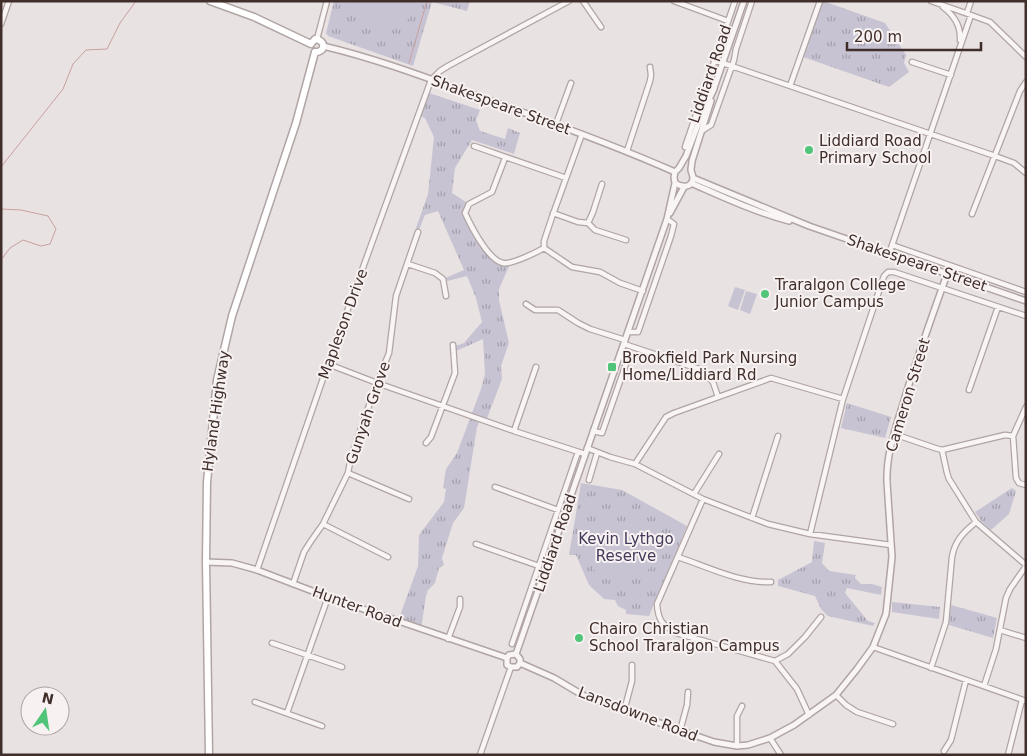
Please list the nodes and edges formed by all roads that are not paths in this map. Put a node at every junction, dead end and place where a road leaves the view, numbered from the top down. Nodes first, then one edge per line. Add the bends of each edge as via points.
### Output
1 (9, 1) edge
2 (210, 1) edge
3 (327, 1) edge
4 (569, 1) edge
5 (583, 1) edge
6 (674, 1) edge
7 (734, 1) edge
8 (744, 1) edge
9 (752, 1) edge
10 (820, 1) edge
11 (931, 1) edge
12 (971, 1) edge
13 (938, 4) junction
14 (969, 14) junction
15 (728, 21) junction
16 (1, 24) edge
17 (600, 27) dead end
18 (317, 39) junction
19 (311, 44) junction
20 (323, 46) junction
21 (315, 52) junction
22 (1026, 56) edge
23 (956, 59) junction
24 (714, 60) junction
25 (912, 62) dead end
26 (723, 63) junction
27 (732, 66) junction
28 (650, 68) dead end
29 (950, 75) junction
30 (431, 80) junction
31 (1026, 82) edge
32 (571, 84) dead end
33 (790, 86) junction
34 (714, 89) junction
35 (556, 124) junction
36 (703, 130) junction
37 (582, 134) junction
38 (930, 134) junction
39 (474, 146) dead end
40 (685, 147) dead end
41 (627, 151) junction
42 (995, 156) junction
43 (505, 158) junction
44 (677, 170) junction
45 (691, 172) junction
46 (1026, 174) edge
47 (566, 178) junction
48 (692, 181) junction
49 (675, 183) junction
50 (602, 184) dead end
51 (684, 187) junction
52 (553, 213) junction
53 (972, 214) dead end
54 (667, 219) junction
55 (588, 223) junction
56 (418, 232) dead end
57 (626, 240) dead end
58 (892, 245) junction
59 (544, 248) junction
60 (889, 254) junction
61 (408, 264) junction
62 (947, 274) junction
63 (942, 287) junction
64 (643, 291) junction
65 (1026, 292) edge
66 (446, 296) dead end
67 (1026, 301) edge
68 (526, 304) dead end
69 (998, 307) junction
70 (1026, 316) edge
71 (628, 332) junction
72 (624, 342) junction
73 (453, 344) dead end
74 (620, 356) junction
75 (328, 364) junction
76 (536, 367) dead end
77 (377, 383) junction
78 (969, 390) dead end
79 (718, 397) junction
80 (843, 400) junction
81 (443, 406) junction
82 (1025, 408) edge
83 (514, 432) junction
84 (593, 432) junction
85 (894, 434) junction
86 (778, 436) dead end
87 (1013, 436) junction
88 (426, 443) dead end
89 (942, 450) junction
90 (586, 451) junction
91 (578, 452) junction
92 (597, 453) junction
93 (719, 454) dead end
94 (635, 464) junction
95 (348, 473) junction
96 (589, 480) dead end
97 (1026, 486) edge
98 (495, 487) dead end
99 (694, 494) junction
100 (704, 498) junction
101 (409, 499) dead end
102 (558, 510) junction
103 (752, 518) junction
104 (976, 522) junction
105 (323, 524) junction
106 (810, 534) junction
107 (476, 544) dead end
108 (891, 545) junction
109 (388, 557) dead end
110 (678, 557) junction
111 (206, 562) junction
112 (539, 566) junction
113 (1026, 566) edge
114 (257, 570) junction
115 (771, 582) dead end
116 (293, 584) junction
117 (328, 597) junction
118 (460, 599) dead end
119 (821, 617) dead end
120 (1000, 630) junction
121 (1026, 638) edge
122 (448, 639) junction
123 (272, 643) dead end
124 (512, 644) dead end
125 (873, 647) junction
126 (516, 654) junction
127 (307, 655) junction
128 (507, 658) junction
129 (775, 661) junction
130 (520, 663) junction
131 (632, 665) dead end
132 (342, 667) dead end
133 (511, 667) junction
134 (931, 668) junction
135 (966, 680) junction
136 (984, 686) junction
137 (688, 692) dead end
138 (836, 695) junction
139 (1024, 700) edge
140 (255, 702) dead end
141 (742, 706) dead end
142 (624, 711) junction
143 (287, 713) junction
144 (809, 715) junction
145 (893, 724) dead end
146 (322, 726) dead end
147 (680, 731) junction
148 (770, 738) junction
149 (737, 746) junction
150 (944, 751) dead end
151 (209, 755) edge
152 (480, 755) edge
153 (781, 755) edge
154 (1008, 755) edge

1 - 16 street
2 - 19 main road via 254,17
3 - 18 street
4 - 30 street via 448,66
5 - 17 street
6 - 15 street
7 - 15 street, Liddiard Road
8 - 26 street, Liddiard Road
9 - 27 street, Liddiard Road
10 - 33 street
11 - 13 street
12 - 14 street
13 - 14 street
13 - 23 street via 954,17 960,30
14 - 22 street via 990,22
14 - 23 street
15 - 24 street, Liddiard Road
18 - 19 main road
18 - 20 main road
19 - 21 main road
20 - 21 main road
20 - 30 street, Shakespeare Street
21 - 111 main road, Hyland Highway via 296,123 232,316 217,380 207,482
23 - 29 street
24 - 26 street
24 - 40 street, Liddiard Road
25 - 29 street
26 - 27 street
26 - 34 street, Liddiard Road
27 - 33 street
27 - 36 street, Liddiard Road via 711,125
28 - 41 street via 650,81
29 - 38 street
30 - 35 street, Shakespeare Street
30 - 75 street, Mapleson Drive
31 - 42 street
32 - 35 street
33 - 38 street
34 - 36 street, Liddiard Road
34 - 44 street, Liddiard Road
35 - 37 street, Shakespeare Street
36 - 45 street, Liddiard Road
37 - 41 street, Shakespeare Street
37 - 47 street
38 - 42 street
38 - 58 street
39 - 43 street
41 - 44 street, Shakespeare Street
42 - 46 street via 1014,163
42 - 53 street
43 - 47 street
43 - 59 street via 492,192 469,204 465,213 470,225 483,246 502,263
44 - 45 street via 686,168
44 - 49 street
45 - 48 street
47 - 52 street
48 - 51 street
48 - 60 street, Shakespeare Street via 760,212
49 - 51 street
49 - 54 street, Liddiard Road
50 - 55 street
51 - 54 street, Liddiard Road
52 - 55 street
52 - 59 street
54 - 64 street, Liddiard Road
54 - 71 street, Liddiard Road via 674,224 656,280 638,332
55 - 57 street via 595,230
56 - 61 street, Gunyah Grove
58 - 60 street
58 - 65 street, Shakespeare Street
59 - 64 street via 572,266 600,272
60 - 62 street, Shakespeare Street
61 - 66 street via 443,279
61 - 77 street, Gunyah Grove via 396,296 389,353
62 - 63 street, Cameron Street
62 - 67 street, Shakespeare Street
63 - 69 street
63 - 80 street via 894,272 884,276
63 - 85 street, Cameron Street
64 - 71 street, Liddiard Road
68 - 72 street via 535,310 558,310 590,329
69 - 70 street
69 - 78 street
71 - 72 street, Liddiard Road
72 - 74 street, Liddiard Road
72 - 79 street via 699,369 713,382
73 - 81 street via 455,373
74 - 84 street, Liddiard Road
74 - 84 street, Liddiard Road via 627,361 602,433
75 - 77 street
75 - 114 street, Mapleson Drive
76 - 83 street
77 - 81 street
77 - 95 street, Gunyah Grove
79 - 80 street via 771,378
79 - 94 street via 666,417
80 - 106 street
81 - 83 street
81 - 88 street
82 - 87 street
83 - 91 street
84 - 90 street, Liddiard Road
85 - 89 street
85 - 108 street, Cameron Street via 887,470
86 - 103 street
87 - 89 street via 1005,435
87 - 97 street via 1016,478
89 - 104 street via 949,479
90 - 91 street
90 - 92 street
90 - 126 street, Liddiard Road
91 - 102 street, Liddiard Road
92 - 94 street
92 - 96 street, Liddiard Road
93 - 99 street
94 - 99 street
95 - 101 street
95 - 105 street, Gunyah Grove
98 - 102 street
99 - 100 street
100 - 103 street
100 - 110 street
102 - 112 street, Liddiard Road
103 - 106 street
104 - 113 street
104 - 134 street via 954,547 946,622
105 - 109 street
105 - 116 street, Gunyah Grove via 304,552
106 - 108 street
107 - 112 street
108 - 125 street, Cameron Street via 886,614
110 - 115 street via 728,575
110 - 129 street via 657,604 658,616 665,626 687,637
111 - 114 street, Hunter Road via 232,563
111 - 151 main road, Hyland Highway
112 - 124 street, Liddiard Road
113 - 120 street via 1006,598
114 - 116 street, Hunter Road
116 - 117 street, Hunter Road
117 - 122 street, Hunter Road
117 - 127 street
118 - 122 street
119 - 129 street via 788,654
120 - 121 street
120 - 136 street
122 - 128 street, Hunter Road
123 - 127 street
125 - 134 street
125 - 138 street, Cameron Street
126 - 128 street
126 - 130 street
127 - 132 street
127 - 143 street
128 - 133 street via 507,665
129 - 144 street via 797,689
130 - 133 street
130 - 142 street, Lansdowne Road via 586,697
131 - 142 street via 632,681
133 - 152 street
134 - 135 street
135 - 136 street
135 - 150 street via 952,740
136 - 139 street
137 - 147 street
138 - 144 street, Cameron Street
138 - 145 street via 857,712
139 - 154 street
140 - 143 street
141 - 149 street via 737,716
142 - 147 street, Lansdowne Road
143 - 146 street
144 - 148 street, Cameron Street
147 - 149 street, Lansdowne Road
148 - 149 street, Lansdowne Road
148 - 153 street

